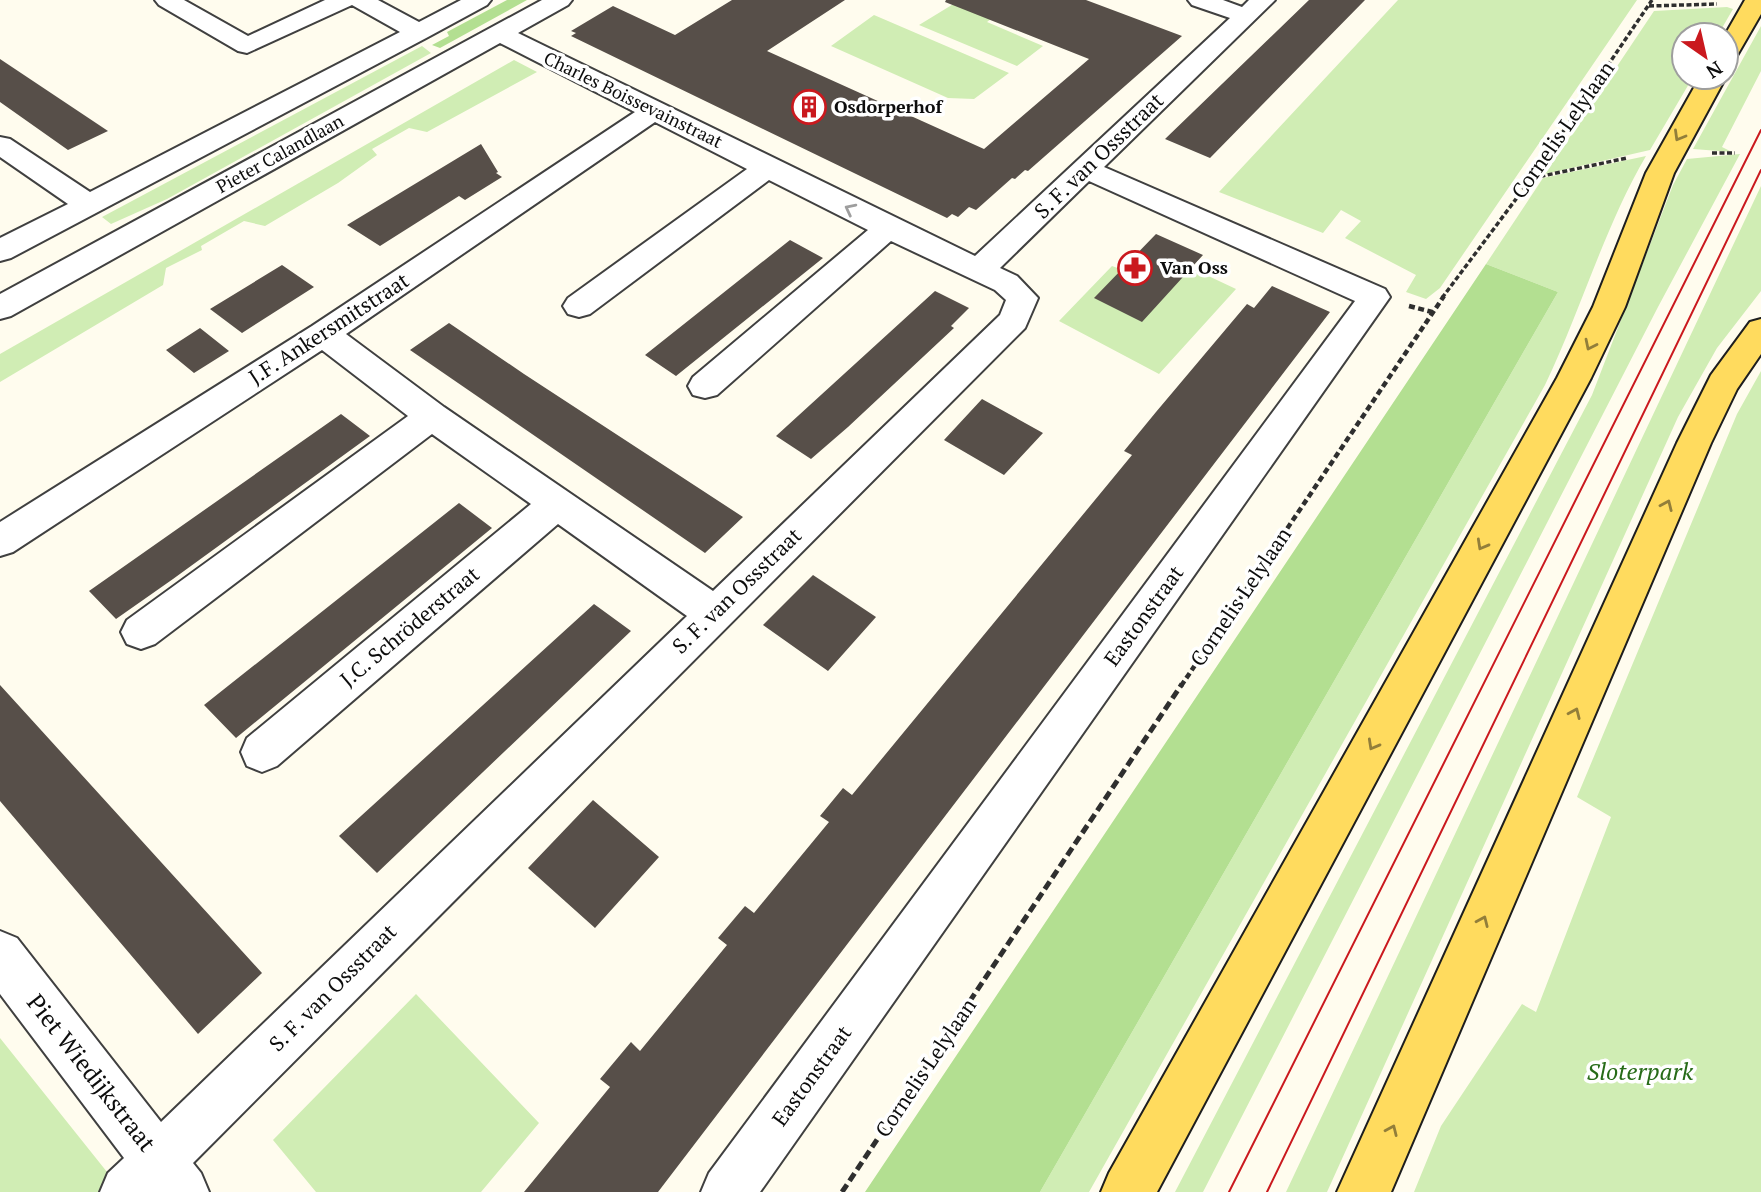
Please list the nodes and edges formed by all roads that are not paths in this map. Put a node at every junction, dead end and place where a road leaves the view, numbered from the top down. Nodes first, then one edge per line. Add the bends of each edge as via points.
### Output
1 (167, 0) edge
2 (344, 0) edge
3 (359, 0) edge
4 (479, 0) edge
5 (560, 0) edge
6 (1200, 0) edge
7 (1756, 1) edge
8 (1255, 8) edge
9 (1740, 29) edge
10 (419, 32) junction
11 (499, 33) junction
12 (1705, 91) edge
13 (654, 111) junction
14 (6, 158) edge
15 (768, 167) junction
16 (1086, 169) junction
17 (88, 204) junction
18 (888, 228) junction
19 (0, 251) edge
20 (978, 271) junction
21 (579, 306) dead end
22 (0, 308) edge
23 (1761, 330) edge
24 (323, 334) junction
25 (705, 386) dead end
26 (432, 416) junction
27 (558, 503) junction
28 (0, 541) edge
29 (713, 613) junction
30 (141, 632) dead end
31 (262, 751) dead end
32 (0, 955) edge
33 (156, 1181) edge
34 (728, 1192) edge
35 (1128, 1192) edge
36 (1364, 1192) edge

1 - 2 street via 247,46
3 - 10 street
4 - 10 street, Pieter Calandlaan
5 - 11 street, Pieter Calandlaan
6 - 8 street
7 - 9 main road
8 - 16 street, S. F. van Ossstraat
10 - 17 street, Pieter Calandlaan
11 - 13 street, Charles Boissevainstraat
11 - 22 street, Pieter Calandlaan
12 -> 35 main road via 1670,153 1609,307 1574,378
13 - 15 street, Charles Boissevainstraat
13 - 24 street, J.F. Ankersmitstraat
14 - 17 street
18 -> 15 street, Charles Boissevainstraat
15 - 21 street
16 - 20 street, S. F. van Ossstraat
16 - 34 street, Eastonstraat via 1374,297
17 - 19 street, Pieter Calandlaan
18 - 20 street, Charles Boissevainstraat
18 - 25 street
20 - 29 street, S. F. van Ossstraat via 1006,283 1021,298 1014,320
36 -> 23 main road via 1694,443 1723,384
24 - 26 street
24 - 28 street, J.F. Ankersmitstraat
26 - 27 street
26 - 30 street
27 - 29 street
27 - 31 street, J.C. Schröderstraat
29 - 33 street, S. F. van Ossstraat
32 - 33 street, Piet Wiedijkstraat

